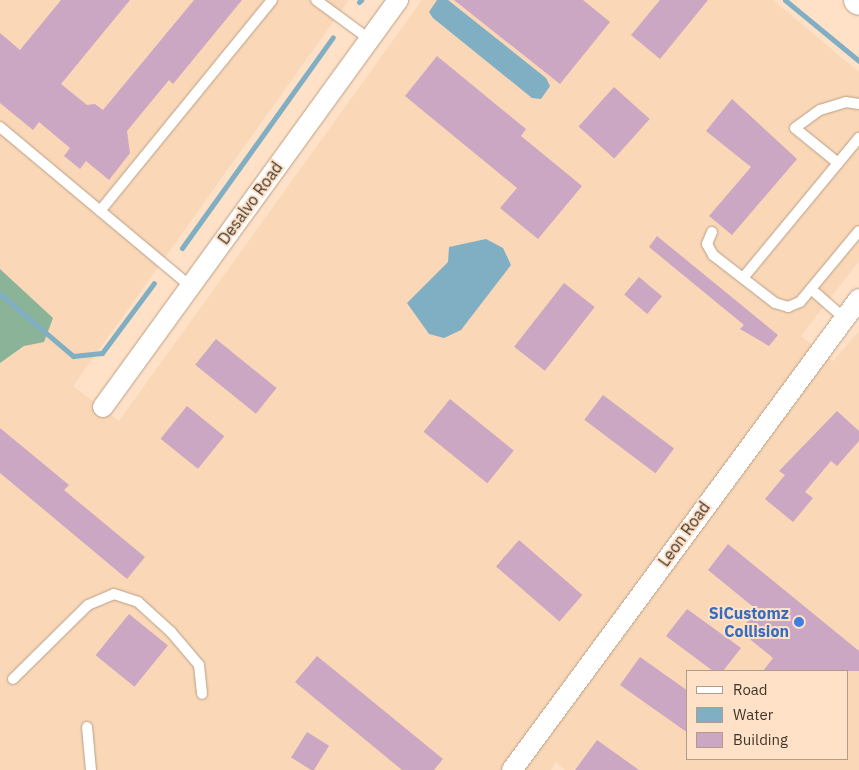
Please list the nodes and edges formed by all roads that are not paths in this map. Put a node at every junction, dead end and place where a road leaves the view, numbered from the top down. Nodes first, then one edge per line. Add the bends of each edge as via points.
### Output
1 (272, 0) edge
2 (316, 0) edge
3 (398, 0) edge
4 (369, 39) junction
5 (859, 104) edge
6 (0, 128) edge
7 (859, 138) edge
8 (838, 164) junction
9 (100, 211) junction
10 (859, 231) edge
11 (712, 232) dead end
12 (743, 278) junction
13 (190, 286) junction
14 (811, 289) junction
15 (859, 299) edge
16 (844, 318) junction
17 (103, 407) dead end
18 (13, 679) dead end
19 (202, 694) dead end
20 (87, 727) dead end
21 (91, 770) edge
22 (512, 770) edge

1 - 9 lane
2 - 4 lane
3 - 4 street, Desalvo Road
4 - 13 street, Desalvo Road
5 - 8 lane via 846,102 820,110 795,128
6 - 9 lane
7 - 8 lane
8 - 12 lane
9 - 13 lane
10 - 14 lane
11 - 12 lane via 708,244 713,255
12 - 14 lane via 775,303 788,306
13 - 17 street, Desalvo Road
14 - 16 lane
15 - 16 street, Leon Road
16 - 22 street, Leon Road
18 - 19 lane via 81,611 114,594 138,602 171,632 199,665
20 - 21 lane

